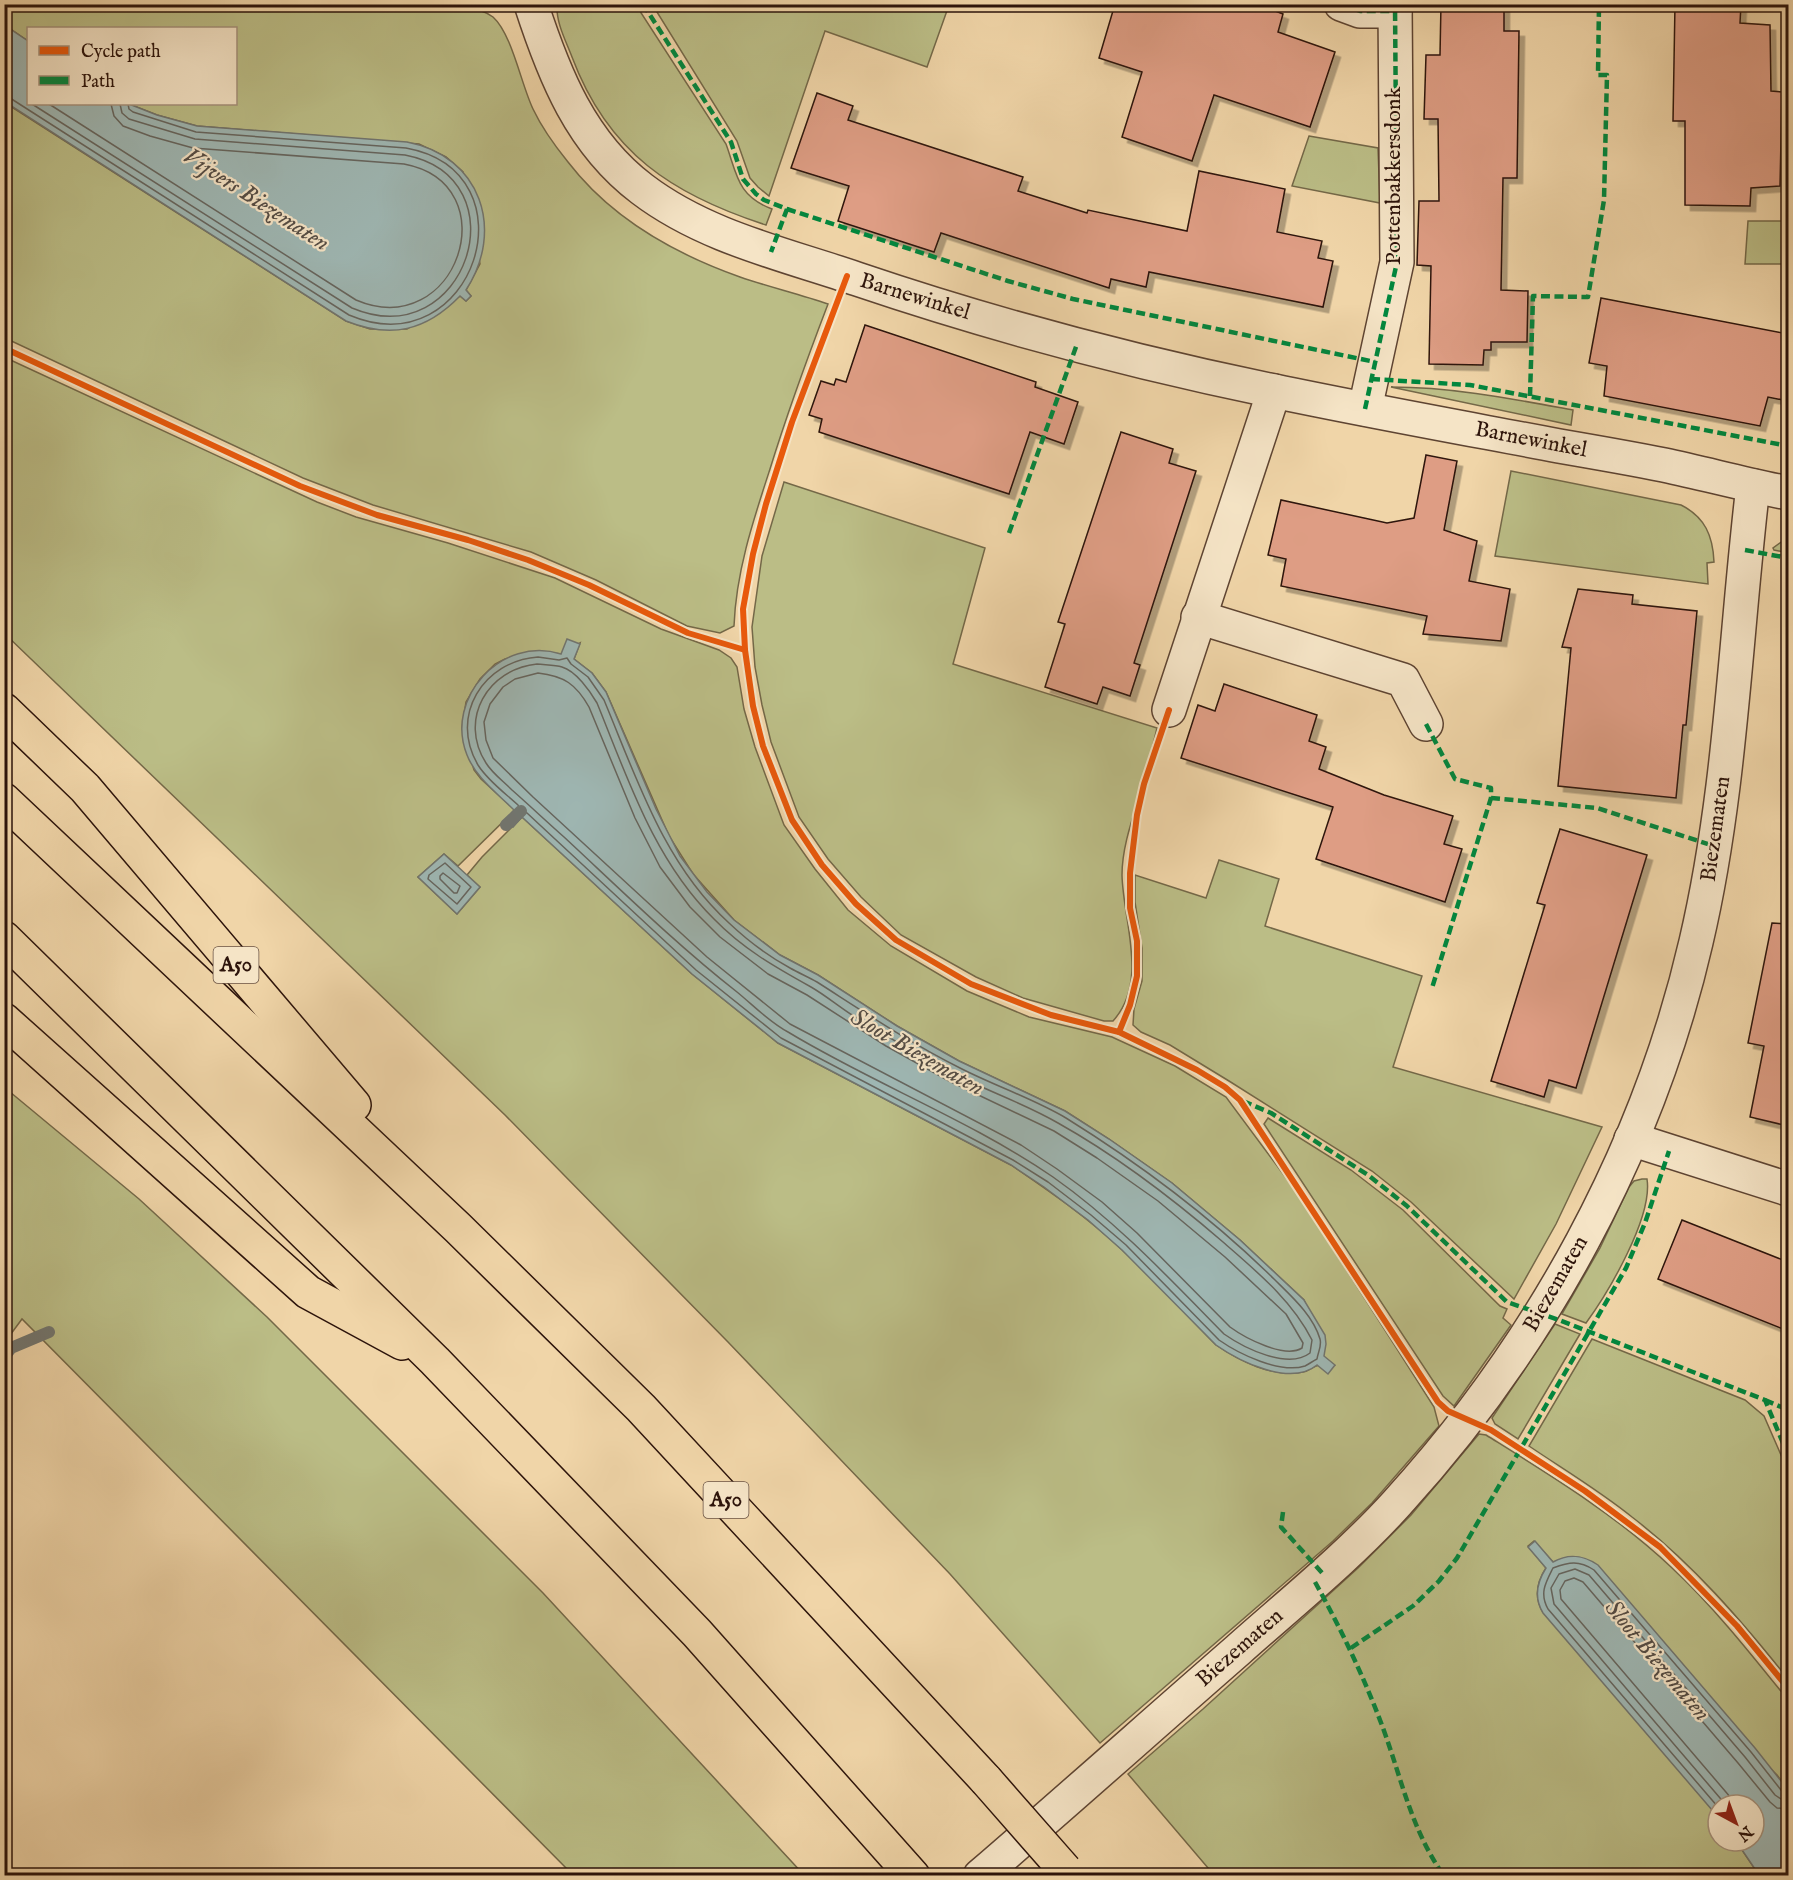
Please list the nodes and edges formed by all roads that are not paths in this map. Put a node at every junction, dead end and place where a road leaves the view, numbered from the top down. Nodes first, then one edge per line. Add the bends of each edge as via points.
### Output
1 (531, 4) edge
2 (1341, 4) edge
3 (1395, 8) edge
4 (1274, 391) junction
5 (1365, 409) junction
6 (1753, 486) junction
7 (1788, 493) edge
8 (1198, 617) junction
9 (4, 710) edge
10 (1169, 710) dead end
11 (1426, 724) dead end
12 (4, 800) edge
13 (4, 938) edge
14 (4, 1020) edge
15 (1631, 1139) junction
16 (1788, 1189) edge
17 (458, 1228) junction
18 (435, 1361) junction
19 (906, 1867) edge
20 (1068, 1873) edge
21 (981, 1875) edge

1 - 4 street, Barnewinkel via 560,85 590,136 605,156 641,189 693,221 771,252 919,300 1114,355
2 - 3 street, Pottenbakkersdonk via 1360,11
3 - 5 street, Pottenbakkersdonk via 1397,262
4 - 5 street, Barnewinkel
4 - 8 street
5 - 6 street, Barnewinkel
6 - 7 street, Barnewinkel
6 - 15 street, Biezematen via 1724,783 1706,894 1682,999
8 - 10 street
8 - 11 street via 1403,680
9 - 17 highway, A50 via 85,788
12 - 17 highway, A50
13 - 18 highway
14 - 18 highway via 308,1292
15 - 16 street
15 - 21 street, Biezematen via 1573,1257 1530,1330 1463,1427 1395,1505 1324,1575
17 - 20 highway, A50, bridge via 641,1408
18 - 19 highway via 697,1633

